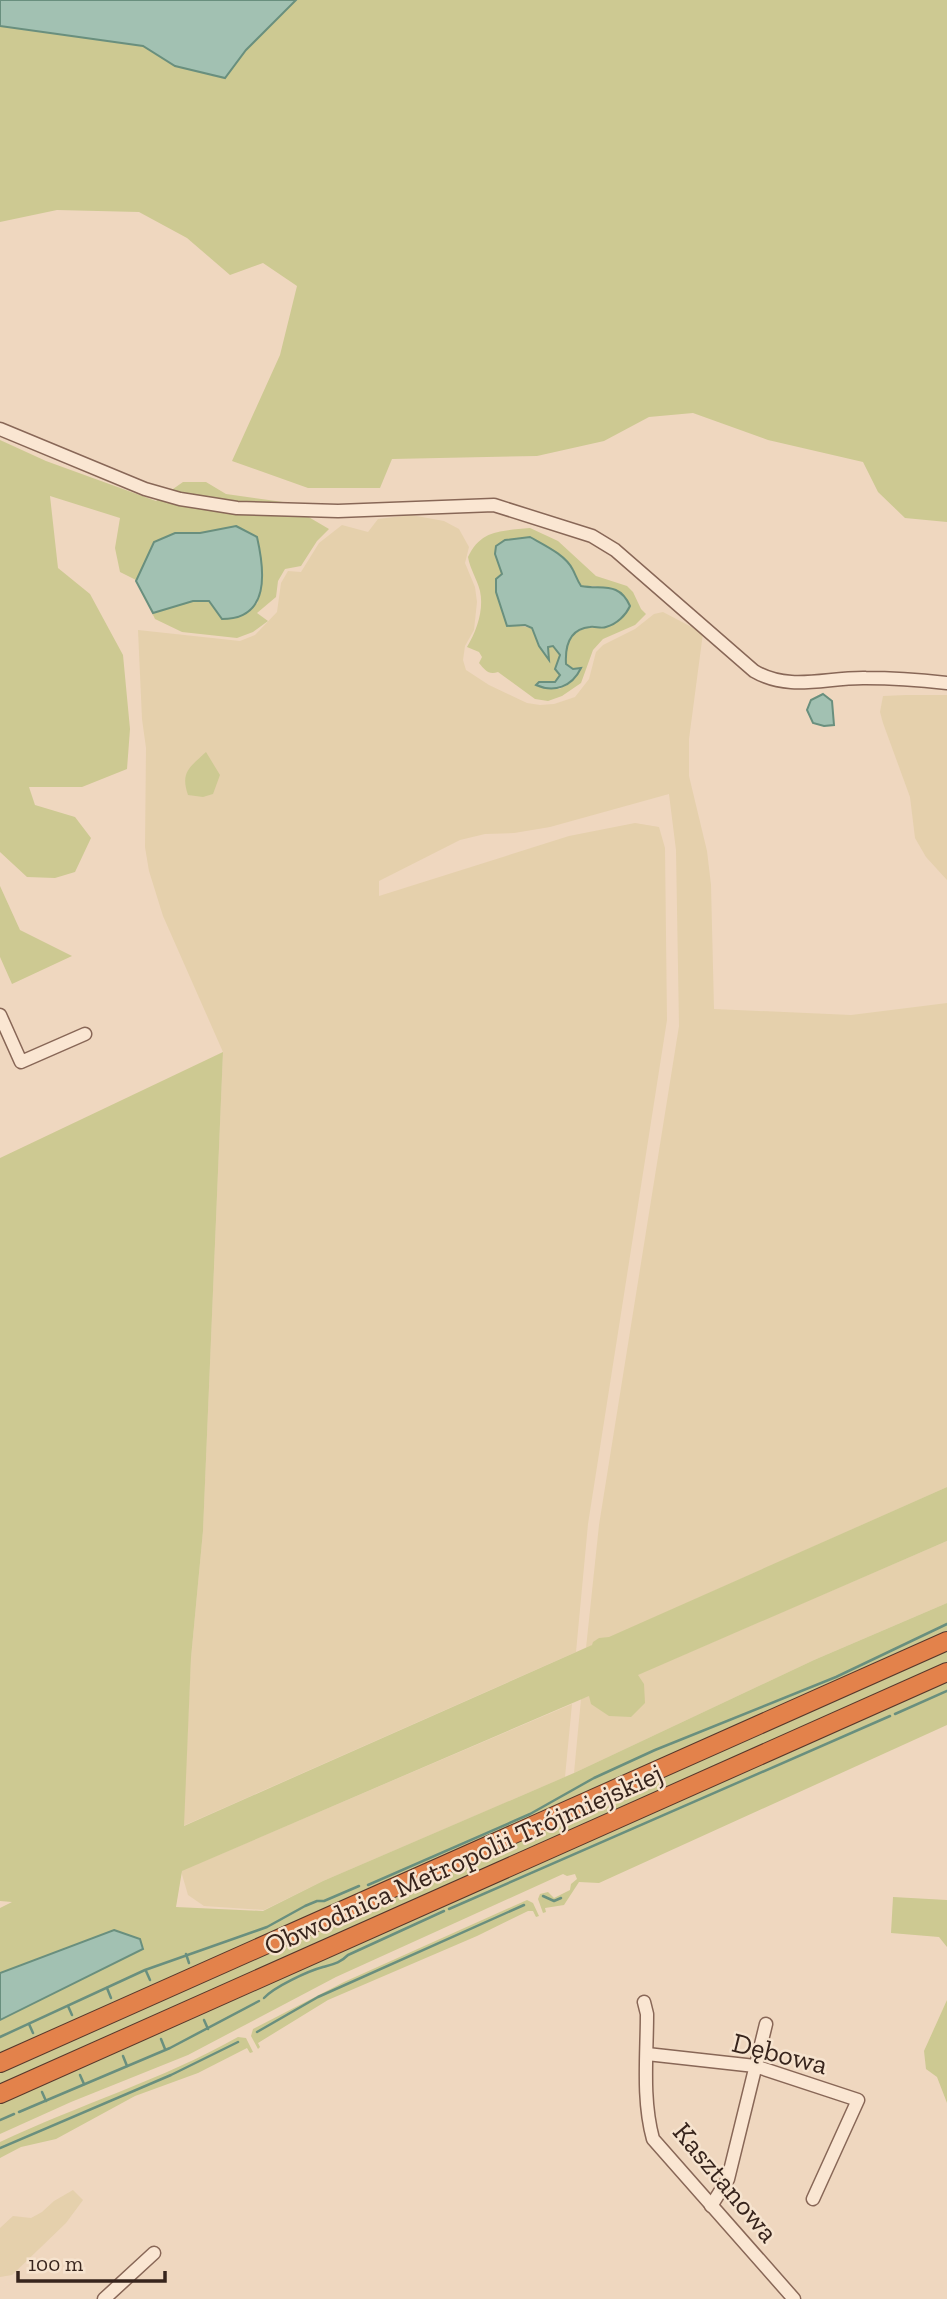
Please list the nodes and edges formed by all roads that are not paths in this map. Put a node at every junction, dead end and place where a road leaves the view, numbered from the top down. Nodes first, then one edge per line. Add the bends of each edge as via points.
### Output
1 (0, 429) edge
2 (947, 683) edge
3 (0, 1014) edge
4 (85, 1034) dead end
5 (5, 1038) edge
6 (947, 1642) edge
7 (947, 1672) edge
8 (644, 2002) dead end
9 (766, 2024) dead end
10 (647, 2054) junction
11 (0, 2063) edge
12 (755, 2066) junction
13 (0, 2094) edge
14 (813, 2199) dead end
15 (711, 2206) junction
16 (154, 2253) dead end
17 (104, 2299) edge
18 (794, 2299) edge

1 - 2 street via 145,489 237,508 338,511 494,505 592,536 615,550 770,680 863,678
3 - 5 street
4 - 5 street via 21,1062
6 - 11 highway, Obwodnica Metropolii Trójmiejskiej
7 - 13 highway, Obwodnica Metropolii Trójmiejskiej
8 - 10 street, Kasztanowa
9 - 12 street
10 - 12 street, Dębowa
10 - 15 street, Kasztanowa via 646,2101 653,2139
12 - 14 street, Dębowa via 858,2100
12 - 15 street via 728,2179
15 - 18 street, Kasztanowa
16 - 17 street

